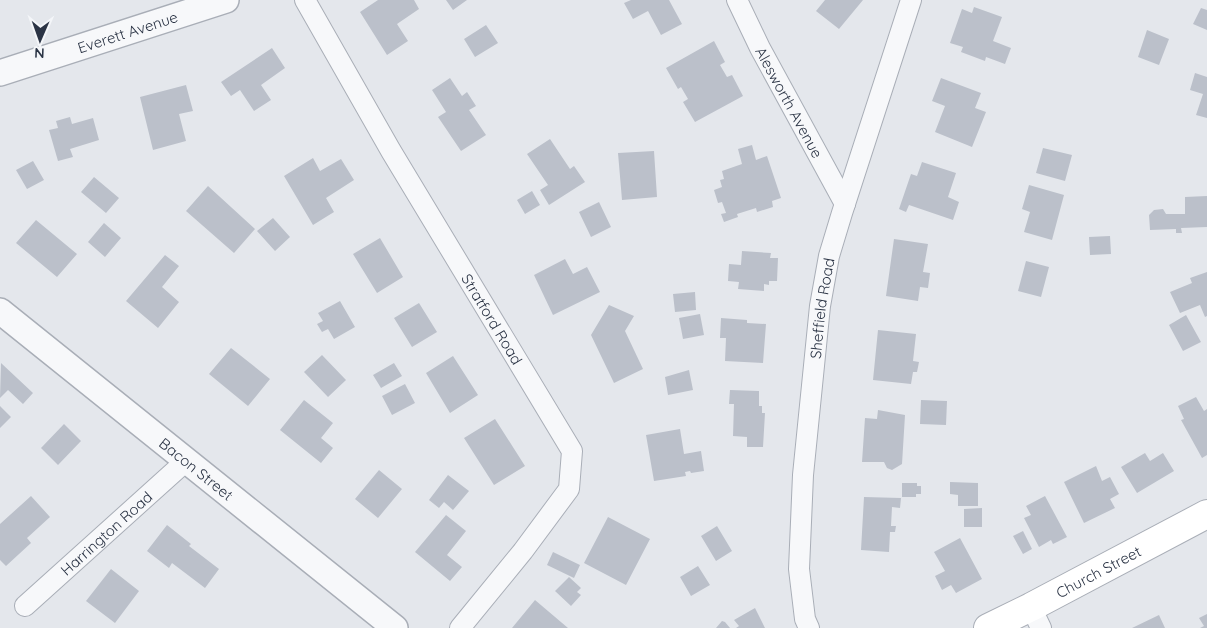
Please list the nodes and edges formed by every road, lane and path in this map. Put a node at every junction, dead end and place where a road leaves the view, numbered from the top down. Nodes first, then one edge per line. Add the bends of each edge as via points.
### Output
1 (226, 0) edge
2 (305, 0) edge
3 (737, 0) edge
4 (911, 0) edge
5 (0, 73) edge
6 (845, 204) junction
7 (3, 317) edge
8 (186, 461) junction
9 (1207, 514) edge
10 (25, 606) dead end
11 (1036, 618) edge
12 (394, 628) edge
13 (460, 628) edge
14 (809, 628) edge
15 (988, 628) edge

1 - 5 street, Everett Avenue
2 - 13 street, Stratford Road via 390,151 572,451 569,489
3 - 6 street, Alesworth Avenue
4 - 6 street, Sheffield Road
6 - 14 street, Sheffield Road via 829,256 820,306 803,475 799,569
7 - 8 street, Bacon Street
8 - 10 street, Harrington Road
8 - 12 street, Bacon Street
9 - 11 main road, Church Street
11 - 15 main road, Church Street

